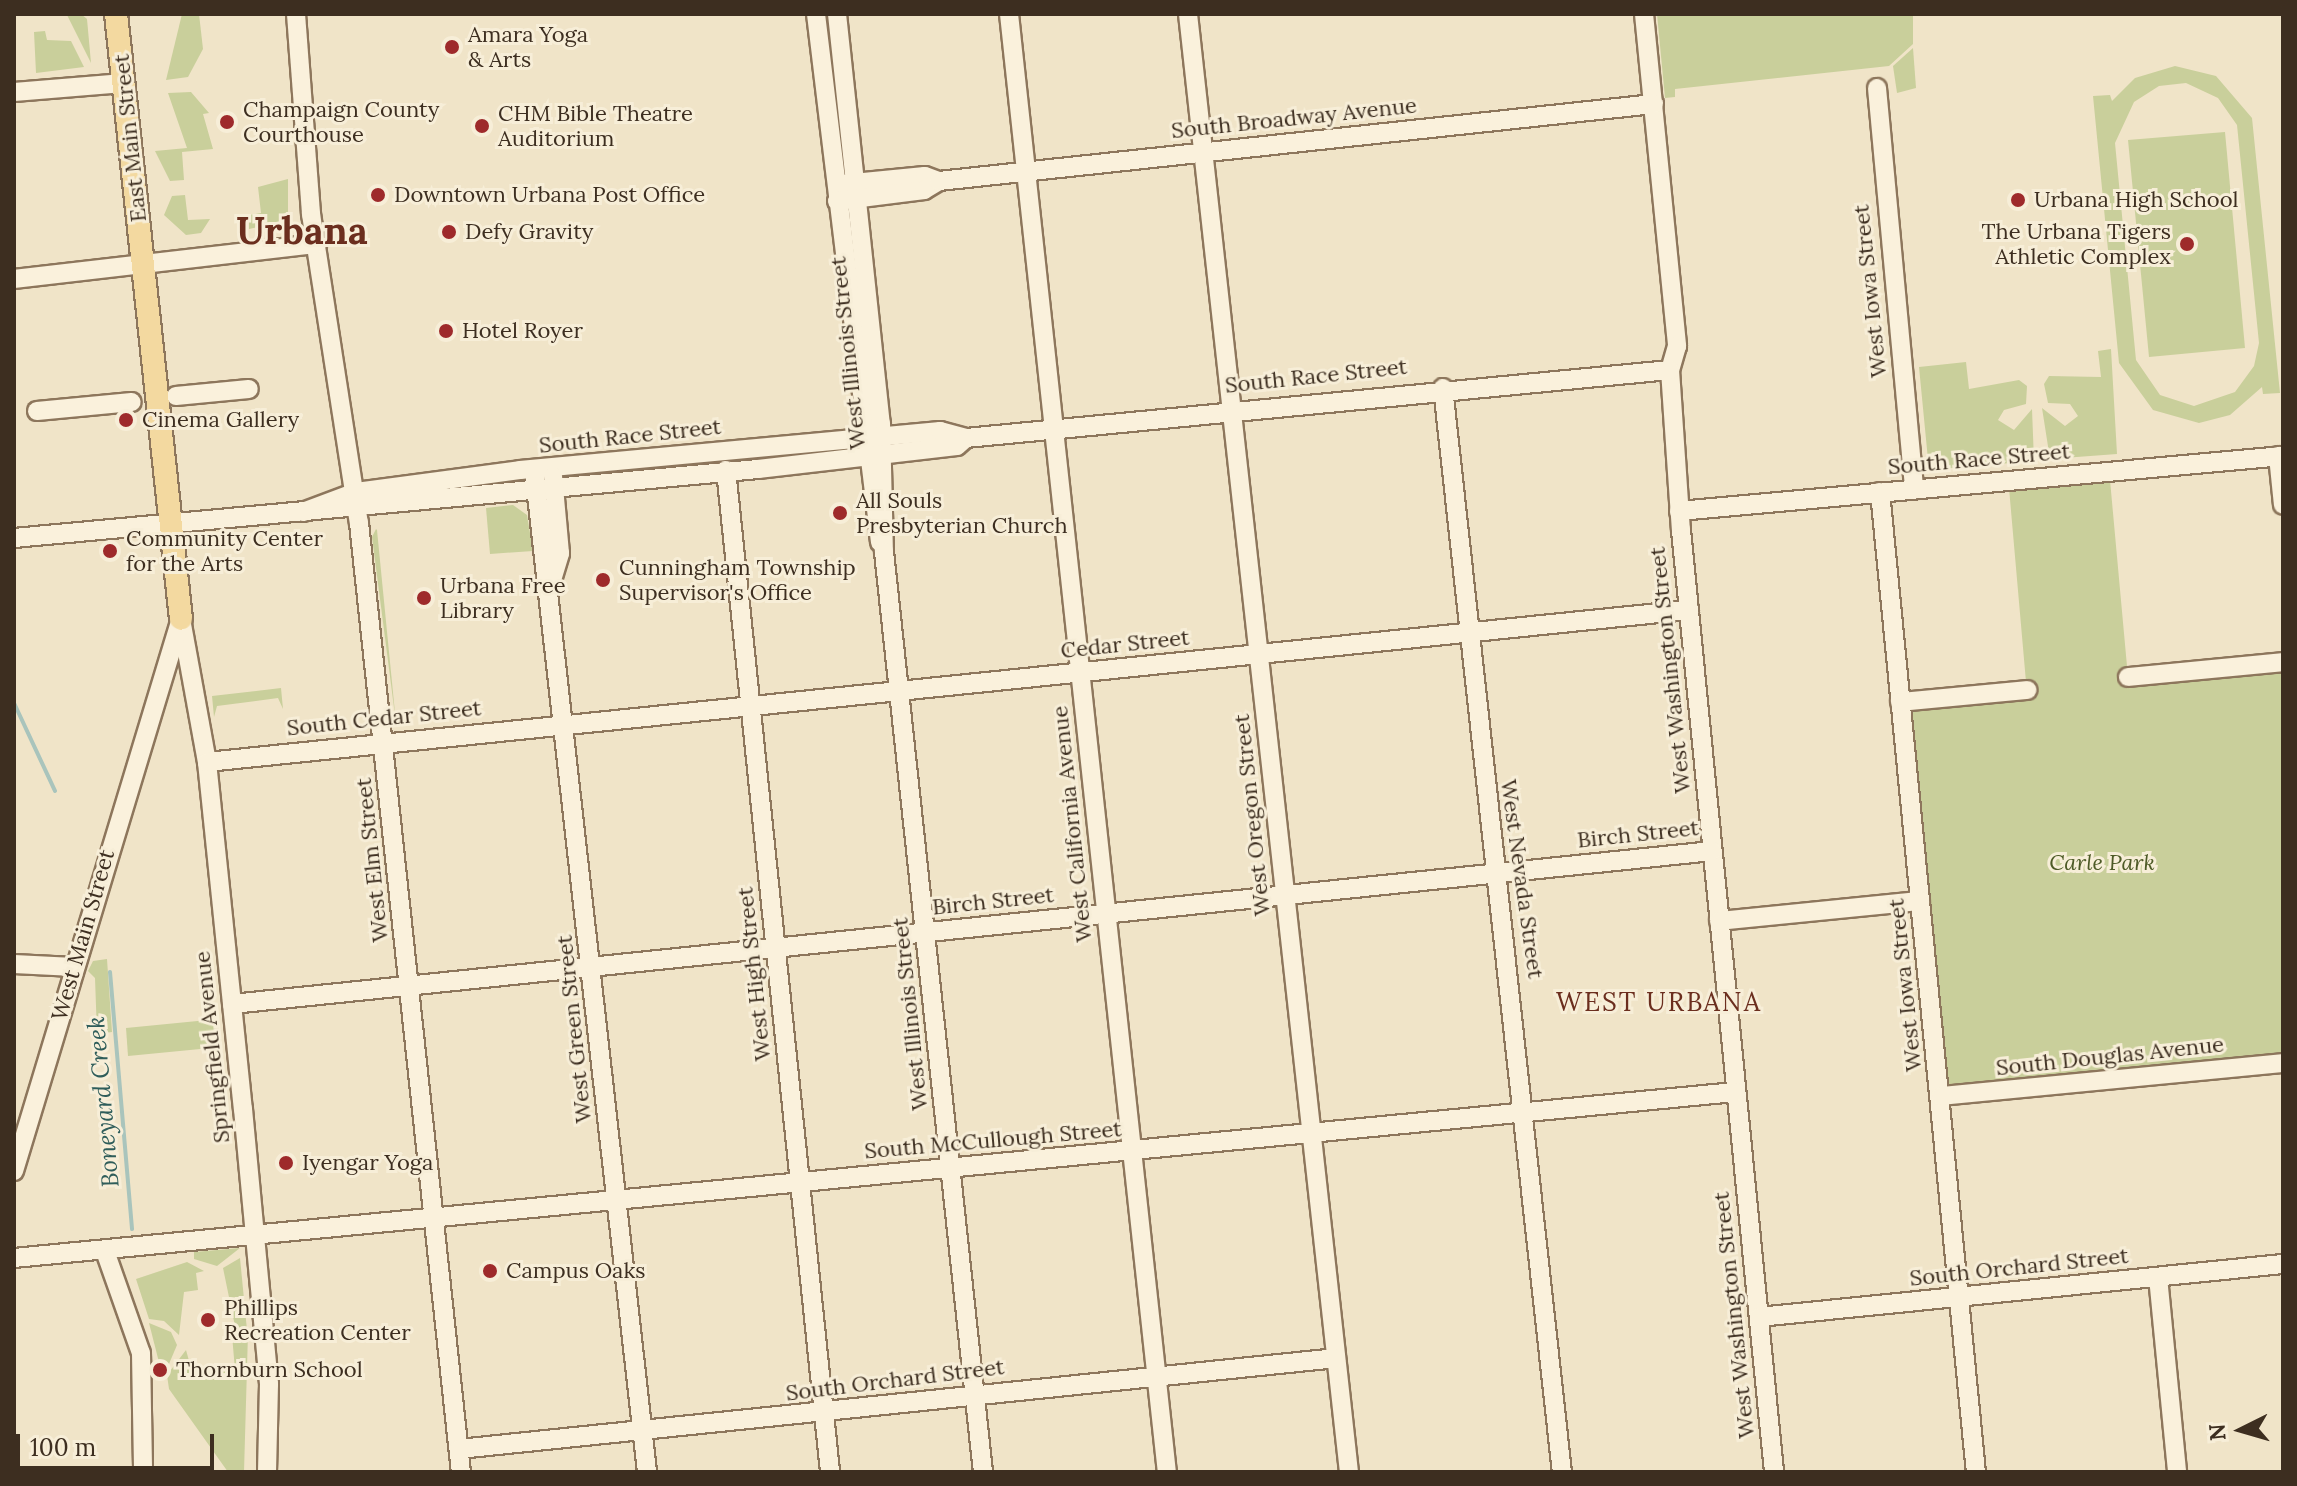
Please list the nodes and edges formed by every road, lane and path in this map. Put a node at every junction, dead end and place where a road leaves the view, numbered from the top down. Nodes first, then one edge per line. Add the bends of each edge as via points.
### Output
1 (116, 14) edge
2 (296, 14) edge
3 (816, 14) edge
4 (837, 14) edge
5 (1009, 14) edge
6 (1188, 14) edge
7 (1644, 14) edge
8 (124, 83) junction
9 (1877, 88) dead end
10 (14, 92) edge
11 (1654, 104) junction
12 (1204, 151) junction
13 (1027, 171) junction
14 (856, 190) junction
15 (836, 193) junction
16 (317, 244) junction
17 (143, 263) junction
18 (14, 279) edge
19 (1670, 370) junction
20 (1443, 388) junction
21 (249, 389) dead end
22 (176, 396) dead end
23 (132, 402) dead end
24 (1231, 409) junction
25 (37, 411) dead end
26 (1054, 427) junction
27 (874, 446) junction
28 (2280, 456) edge
29 (543, 469) junction
30 (726, 470) junction
31 (555, 488) junction
32 (536, 489) junction
33 (1914, 489) junction
34 (1880, 492) junction
35 (357, 501) junction
36 (2283, 505) edge
37 (1679, 511) junction
38 (170, 525) junction
39 (14, 538) edge
40 (552, 580) junction
41 (1689, 610) junction
42 (181, 619) junction
43 (1468, 633) junction
44 (1258, 654) junction
45 (2283, 662) edge
46 (1080, 673) junction
47 (2128, 677) dead end
48 (2027, 690) dead end
49 (194, 691) junction
50 (900, 691) junction
51 (156, 702) junction
52 (1900, 702) junction
53 (749, 706) junction
54 (566, 725) junction
55 (383, 742) junction
56 (207, 762) junction
57 (1712, 851) junction
58 (1497, 873) junction
59 (1285, 895) junction
60 (1920, 901) junction
61 (1106, 913) junction
62 (1719, 921) junction
63 (926, 932) junction
64 (775, 947) junction
65 (14, 964) edge
66 (592, 966) junction
67 (74, 967) junction
68 (410, 986) junction
69 (232, 1004) junction
70 (2283, 1063) edge
71 (1736, 1092) junction
72 (1941, 1096) junction
73 (1527, 1113) junction
74 (1312, 1134) junction
75 (1131, 1151) junction
76 (951, 1168) junction
77 (14, 1171) edge
78 (801, 1182) junction
79 (618, 1201) junction
80 (435, 1219) junction
81 (255, 1236) junction
82 (105, 1251) junction
83 (14, 1258) edge
84 (2283, 1264) edge
85 (2158, 1277) junction
86 (1959, 1298) junction
87 (1759, 1317) junction
88 (1336, 1358) junction
89 (1156, 1373) junction
90 (975, 1396) junction
91 (824, 1415) junction
92 (642, 1432) junction
93 (459, 1449) junction
94 (143, 1472) edge
95 (267, 1472) edge
96 (461, 1472) edge
97 (647, 1472) edge
98 (830, 1472) edge
99 (983, 1472) edge
100 (1167, 1472) edge
101 (1349, 1472) edge
102 (1562, 1472) edge
103 (1774, 1472) edge
104 (1976, 1472) edge
105 (2177, 1472) edge

1 - 8 main road, East Main Street
2 - 16 street, West Elm Street
3 - 15 street, West Illinois Street
4 - 14 street, West Illinois Street
5 - 13 street, West California Avenue
6 - 12 street, West Oregon Street
7 - 11 street, West Washington Street
8 - 10 street
8 - 17 main road, East Main Street
9 - 33 street, West Iowa Street
11 - 12 street, South Broadway Avenue
11 - 19 street, West Washington Street via 1677,346
12 - 13 street, South Broadway Avenue
12 - 24 street, West Oregon Street
13 - 14 street, South Broadway Avenue via 939,181 924,190
13 - 26 street, West California Avenue
14 - 15 street, South Broadway Avenue
14 - 27 street, West Illinois Street
15 - 27 street, West Illinois Street
16 - 17 street
16 - 35 street, West Elm Street
17 - 18 street
17 - 38 main road, West Main Street
19 - 20 street, South Race Street
19 - 37 street, West Washington Street
20 - 24 street, South Race Street
20 - 43 street, West Nevada Street
21 - 22 street
23 - 25 street
24 - 26 street, South Race Street
24 - 44 street, West Oregon Street
26 - 27 street, South Race Street via 966,438 957,446
26 - 46 street, West California Avenue
27 - 29 street, South Race Street
27 - 30 street, South Race Street
27 - 50 street, West Illinois Street
28 - 33 street, South Race Street
28 - 36 street
29 - 31 street, West Green Street
29 - 32 street, West Green Street
29 - 35 street, South Race Street
30 - 31 street, South Race Street
30 - 53 street, West High Street
31 - 32 street, South Race Street
31 - 40 street, West Green Street via 560,553
32 - 35 street, South Race Street
32 - 40 street, West Green Street via 541,554
33 - 34 street, South Race Street
34 - 37 street, South Race Street
34 - 52 street, West Iowa Street
35 - 38 street, South Race Street via 303,512
35 - 55 street, West Elm Street
37 - 41 street, West Washington Street
38 - 39 street, South Race Street
38 - 42 main road, West Main Street
40 - 54 street, West Green Street
41 - 43 street, Cedar Street
41 - 57 street, West Washington Street
42 - 49 street, Springfield Avenue
42 - 51 street, West Main Street
43 - 44 street, Cedar Street
43 - 58 street, West Nevada Street
44 - 46 street, Cedar Street
44 - 59 street, West Oregon Street
45 - 47 street
46 - 50 street, Cedar Street
46 - 61 street, West California Avenue
48 - 52 street
49 - 51 street
49 - 56 street, Springfield Avenue
50 - 53 street, Cedar Street
50 - 63 street, West Illinois Street
51 - 67 street, West Main Street
52 - 60 street, West Iowa Street
53 - 54 street, Cedar Street
53 - 64 street, West High Street
54 - 55 street, South Cedar Street
54 - 66 street, West Green Street
55 - 56 street, South Cedar Street
55 - 68 street, West Elm Street
56 - 69 street, Springfield Avenue
57 - 58 street, Birch Street
57 - 62 street, West Washington Street
58 - 59 street, Birch Street
58 - 73 street, West Nevada Street
59 - 61 street, Birch Street
59 - 74 street, West Oregon Street
60 - 62 street
60 - 72 street, West Iowa Street
61 - 63 street, Birch Street
61 - 75 street, West California Avenue
62 - 71 street, West Washington Street
63 - 64 street, Birch Street
63 - 76 street, West Illinois Street
64 - 66 street, Birch Street
64 - 78 street, West High Street
65 - 67 street
66 - 68 street, Birch Street
66 - 79 street, West Green Street
67 - 77 street, West Main Street
68 - 69 street, Birch Street
68 - 80 street, West Elm Street
69 - 81 street, Springfield Avenue
70 - 72 street, South Douglas Avenue
71 - 73 street, South McCullough Street
71 - 87 street, West Washington Street
72 - 86 street, West Iowa Street
73 - 74 street, South McCullough Street
73 - 102 street, West Nevada Street
74 - 75 street, South McCullough Street
74 - 88 street, West Oregon Street
75 - 76 street, South McCullough Street
75 - 89 street, West California Avenue
76 - 78 street, South McCullough Street
76 - 90 street, West Illinois Street
78 - 79 street, South McCullough Street
78 - 91 street, West High Street
79 - 80 street, South McCullough Street
79 - 92 street, West Green Street
80 - 81 street, South McCullough Street
80 - 93 street, West Elm Street
81 - 82 street, South McCullough Street
81 - 95 street, Springfield Avenue via 269,1384
82 - 83 street, South McCullough Street
82 - 94 street via 141,1353
84 - 85 street, South Orchard Street
85 - 86 street, South Orchard Street
85 - 105 street
86 - 87 street, South Orchard Street
86 - 104 street, West Iowa Street
87 - 103 street, West Washington Street
88 - 89 street, South Orchard Street
88 - 101 street, West Oregon Street
89 - 90 street, South Orchard Street
89 - 100 street, West California Avenue
90 - 91 street, South Orchard Street
90 - 99 street, West Illinois Street
91 - 92 street, South Orchard Street
91 - 98 street, West High Street
92 - 93 street, South Orchard Street
92 - 97 street, West Green Street
93 - 96 street, West Elm Street

